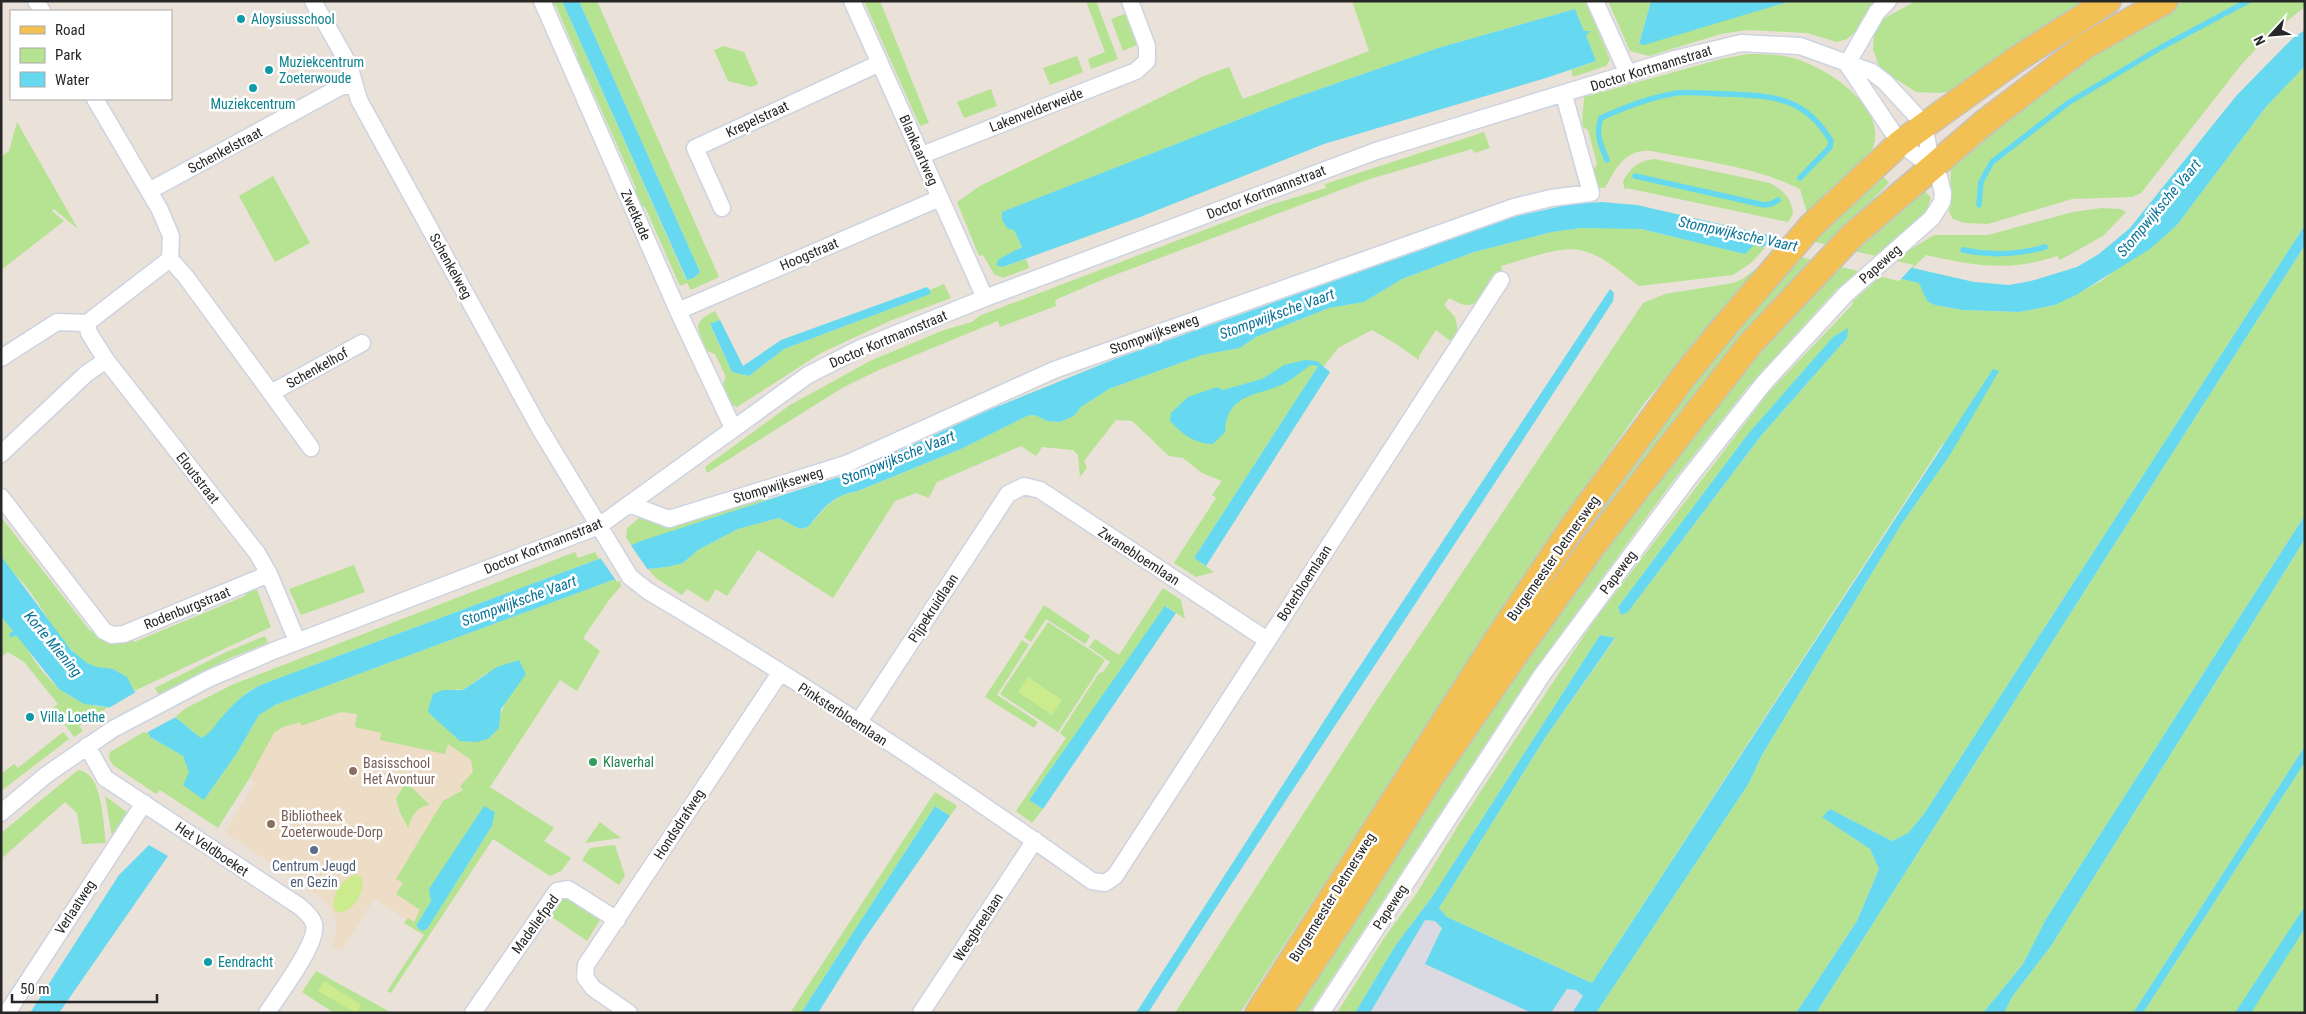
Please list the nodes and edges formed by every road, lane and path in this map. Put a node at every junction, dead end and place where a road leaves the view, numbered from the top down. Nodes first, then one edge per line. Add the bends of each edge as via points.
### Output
1 (313, 1) edge
2 (542, 1) edge
3 (852, 1) edge
4 (1130, 1) edge
5 (1595, 1) edge
6 (1888, 1) edge
7 (2108, 1) edge
8 (2165, 1) edge
9 (880, 63) junction
10 (1847, 64) junction
11 (1628, 74) junction
12 (355, 85) junction
13 (1564, 95) junction
14 (96, 100) edge
15 (1924, 124) junction
16 (1900, 143) junction
17 (922, 155) junction
18 (1932, 167) junction
19 (150, 191) junction
20 (940, 198) junction
21 (722, 208) dead end
22 (170, 259) junction
23 (1501, 280) dead end
24 (985, 298) junction
25 (678, 311) junction
26 (87, 323) junction
27 (362, 343) dead end
28 (1, 358) edge
29 (106, 360) junction
30 (271, 393) junction
31 (733, 428) junction
32 (311, 448) dead end
33 (1, 454) edge
34 (1008, 494) joint
35 (1, 497) edge
36 (629, 504) junction
37 (599, 526) junction
38 (270, 574) junction
39 (1267, 640) junction
40 (297, 641) junction
41 (780, 673) junction
42 (858, 723) junction
43 (87, 746) junction
44 (144, 803) junction
45 (1, 813) edge
46 (1035, 840) junction
47 (1105, 883) joint
48 (616, 920) junction
49 (7, 1013) edge
50 (267, 1013) edge
51 (473, 1013) edge
52 (629, 1013) edge
53 (921, 1013) edge
54 (1258, 1013) edge
55 (1279, 1013) edge
56 (1321, 1013) edge

1 - 12 street, Schenkelweg via 349,65
2 - 25 street, Zwetkade
3 - 9 street, Blankaartweg
4 - 17 street, Lakenvelderweide via 1147,46 1147,61 1136,71
5 - 11 street
6 - 10 street via 1877,12
7 - 15 main road
8 - 18 main road via 2085,46 2027,88
9 - 17 street, Blankaartweg
9 - 21 street, Krepelstraat via 695,148
10 - 11 street, Doctor Kortmannstraat via 1800,46 1741,43
10 - 15 street, Doctor Kortmannstraat via 1872,72 1885,82
10 - 16 street
11 - 13 street, Doctor Kortmannstraat
12 - 19 street, Schenkelstraat via 342,86
12 - 37 street, Schenkelweg via 360,100 535,421
13 - 24 street, Doctor Kortmannstraat via 1376,151
13 - 36 street, Stompwijkseweg via 1591,193 1514,207 1054,370 846,464 669,519
14 - 19 street
15 - 16 main road
15 - 18 street
16 - 18 street
16 - 54 main road, Burgemeester Detmersweg via 1810,226 1685,374 1573,526 1496,641
17 - 20 street, Blankaartweg
18 - 55 main road, Burgemeester Detmersweg via 1852,236 1751,343 1587,554 1431,777
18 - 56 street, Papeweg via 1942,185 1942,202 1932,218 1839,302 1758,391 1687,480 1542,675
19 - 22 street via 171,236
20 - 24 street, Blankaartweg
20 - 25 street, Hoogstraat
22 - 26 street
22 - 30 street, Schenkelhof
23 - 39 street, Boterbloemlaan
24 - 31 street, Doctor Kortmannstraat via 862,348 808,375
25 - 31 street, Zwetkade
26 - 28 street via 58,322
26 - 29 street, Eloutstraat via 89,333
27 - 30 street, Schenkelhof
29 - 33 street via 86,374
29 - 38 street, Eloutstraat via 254,549
30 - 32 street, Schenkelhof
31 - 36 street, Doctor Kortmannstraat
34 - 39 street, Zwanebloemlaan via 1024,486 1040,490
34 - 42 street, Pijpekruidlaan
35 - 38 street, Rodenburgstraat via 104,631 112,635 124,634
36 - 37 street, Doctor Kortmannstraat
37 - 40 street, Doctor Kortmannstraat
37 - 41 street, Pinksterbloemlaan via 630,577
38 - 40 street, Eloutstraat
39 - 47 street, Boterbloemlaan via 1115,876
40 - 43 street, Doctor Kortmannstraat via 208,679 123,723
41 - 42 street, Pinksterbloemlaan
41 - 48 street, Hondsdrafweg
42 - 46 street, Pinksterbloemlaan
43 - 44 street, Het Veldboeket via 105,778
43 - 45 street, Doctor Kortmannstraat
44 - 49 street, Verlaatweg
44 - 50 street, Het Veldboeket via 305,911 314,924 313,941
46 - 47 street, Pinksterbloemlaan via 1092,881
46 - 53 street, Weegbreelaan
48 - 51 street, Madeliefpad via 568,889 557,891
48 - 52 street, Hondsdrafweg via 586,965 585,977 592,988

